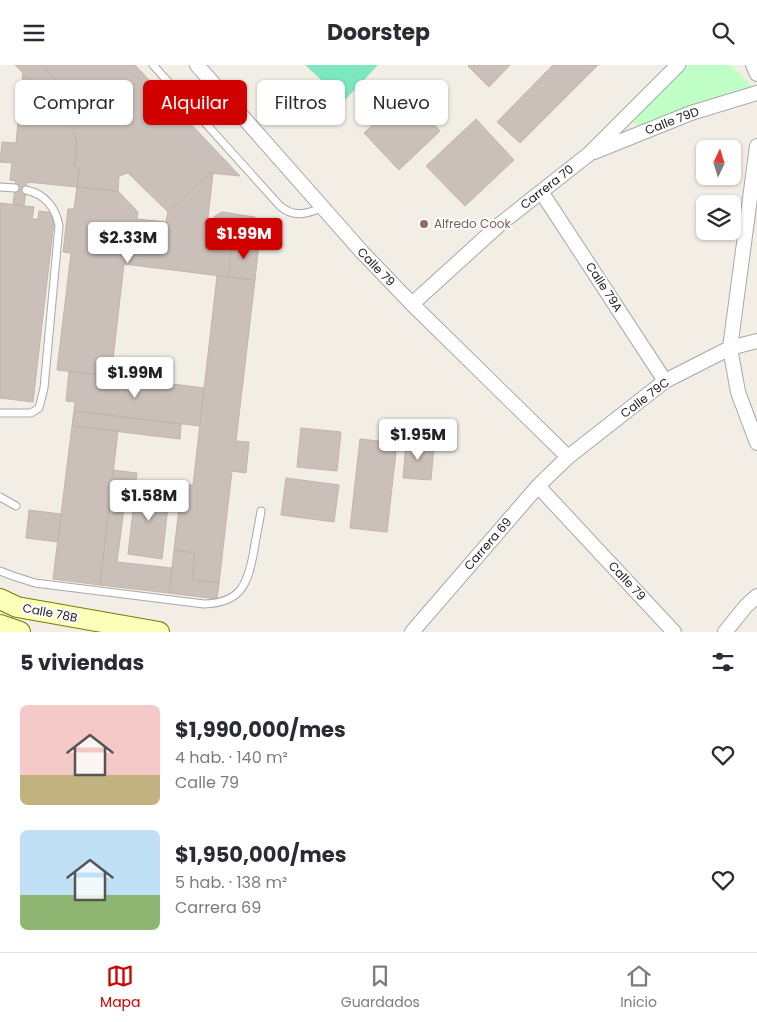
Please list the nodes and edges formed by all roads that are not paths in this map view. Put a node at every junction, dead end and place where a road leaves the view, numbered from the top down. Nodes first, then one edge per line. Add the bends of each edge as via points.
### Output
1 (153, 65) edge
2 (197, 65) edge
3 (678, 65) edge
4 (753, 65) edge
5 (757, 75) edge
6 (757, 93) edge
7 (757, 146) edge
8 (589, 154) junction
9 (0, 187) edge
10 (15, 189) dead end
11 (26, 190) dead end
12 (542, 193) junction
13 (322, 208) junction
14 (412, 305) junction
15 (757, 341) edge
16 (730, 348) junction
17 (665, 381) junction
18 (0, 413) edge
19 (757, 443) edge
20 (568, 457) junction
21 (538, 486) junction
22 (0, 497) edge
23 (16, 506) dead end
24 (261, 511) dead end
25 (0, 571) edge
26 (757, 596) edge
27 (0, 599) edge
28 (0, 625) edge
29 (20, 632) edge
30 (159, 632) edge
31 (412, 632) edge
32 (674, 632) edge
33 (725, 632) edge

1 - 13 lane via 285,210 304,214
2 - 13 street, Calle 79
3 - 8 street, Carrera 70
4 - 5 street
6 - 8 street, Calle 79D via 691,113
7 - 16 street
8 - 12 street, Carrera 70
9 - 10 lane
11 - 18 lane via 49,202 60,226 44,389 38,408 31,413
12 - 14 street, Carrera 70 via 499,225
12 - 17 street, Calle 79A
13 - 14 street, Calle 79
14 - 20 street, Calle 79
15 - 16 street, Calle 79C
16 - 17 street, Calle 79C
16 - 19 street via 738,392
17 - 20 street, Calle 79C
20 - 21 street, Carrera 69
21 - 31 street, Carrera 69
21 - 32 street, Calle 79
22 - 23 lane
24 - 25 lane via 247,581 230,599 218,603 204,604 35,583
26 - 33 street
27 - 30 main road, Calle 78B via 18,607
28 - 29 main road, Calle 78B

